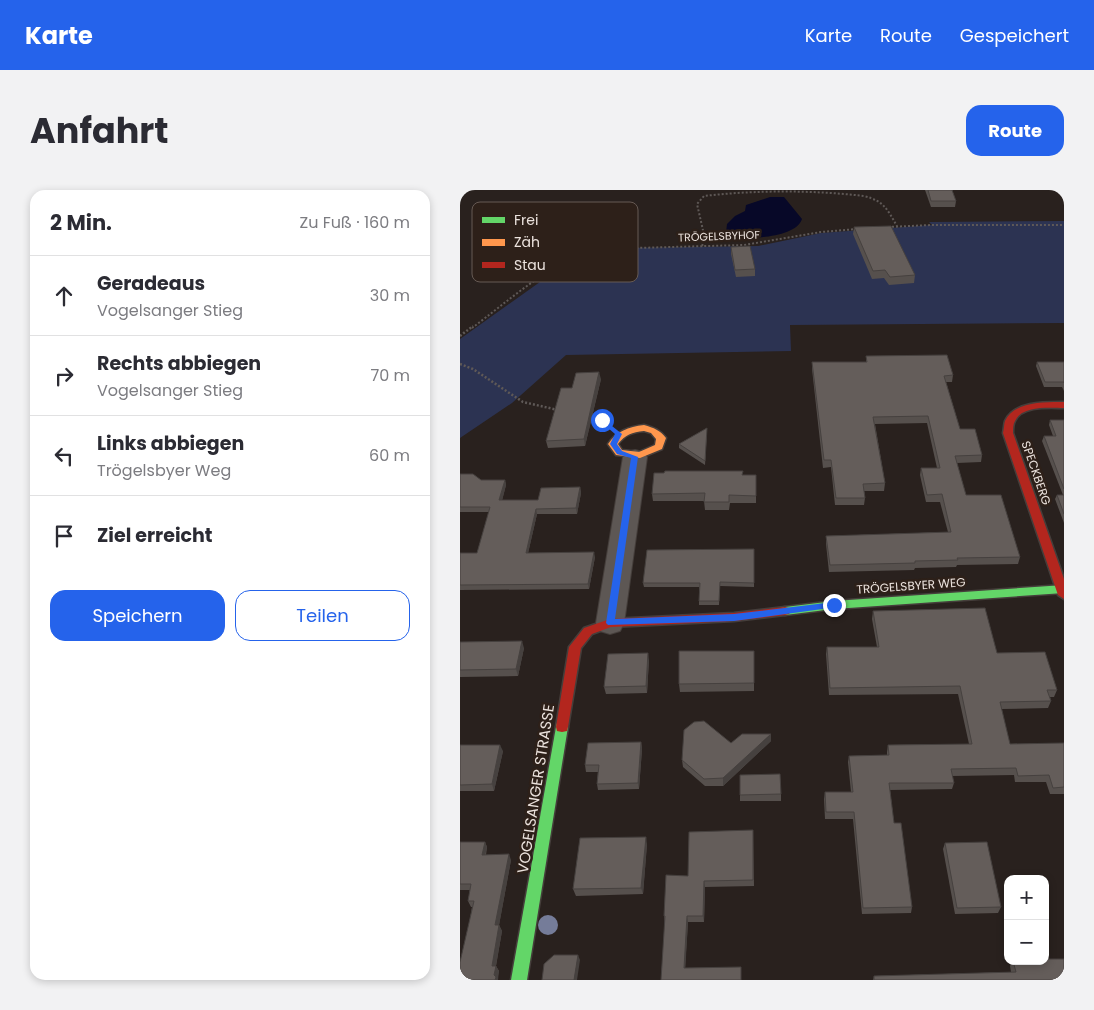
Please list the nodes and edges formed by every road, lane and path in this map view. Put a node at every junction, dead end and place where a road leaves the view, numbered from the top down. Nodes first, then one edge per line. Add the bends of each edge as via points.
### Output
1 (1064, 225) edge
2 (898, 226) junction
3 (884, 227) edge
4 (857, 229) edge
5 (702, 246) junction
6 (638, 247) edge
7 (534, 282) edge
8 (460, 336) edge
9 (460, 364) edge
10 (1064, 405) edge
11 (567, 412) edge
12 (585, 416) edge
13 (619, 434) junction
14 (635, 457) junction
15 (1063, 591) edge
16 (610, 623) junction
17 (519, 980) edge

1 - 2 path
2 - 3 path
2 - 5 path via 877,199 864,194 791,191 716,193 698,199 704,239
4 - 5 path, TRÖGELSBYHOF via 759,244
5 - 6 path, TRÖGELSBYHOF
7 - 8 path, TRÖGELSBYHOF
9 - 11 path via 523,402
10 - 15 street, SPECKBERG via 1032,408 1017,414 1010,422 1008,433
12 - 13 path via 602,420
13 - 14 street via 613,444 619,453
13 - 14 street via 628,429 644,428 661,438 659,447 650,454
14 - 16 street
15 - 16 street, TRÖGELSBYER WEG via 834,605 734,617
16 - 17 street, VOGELSANGER STRASSE via 588,631 575,647

